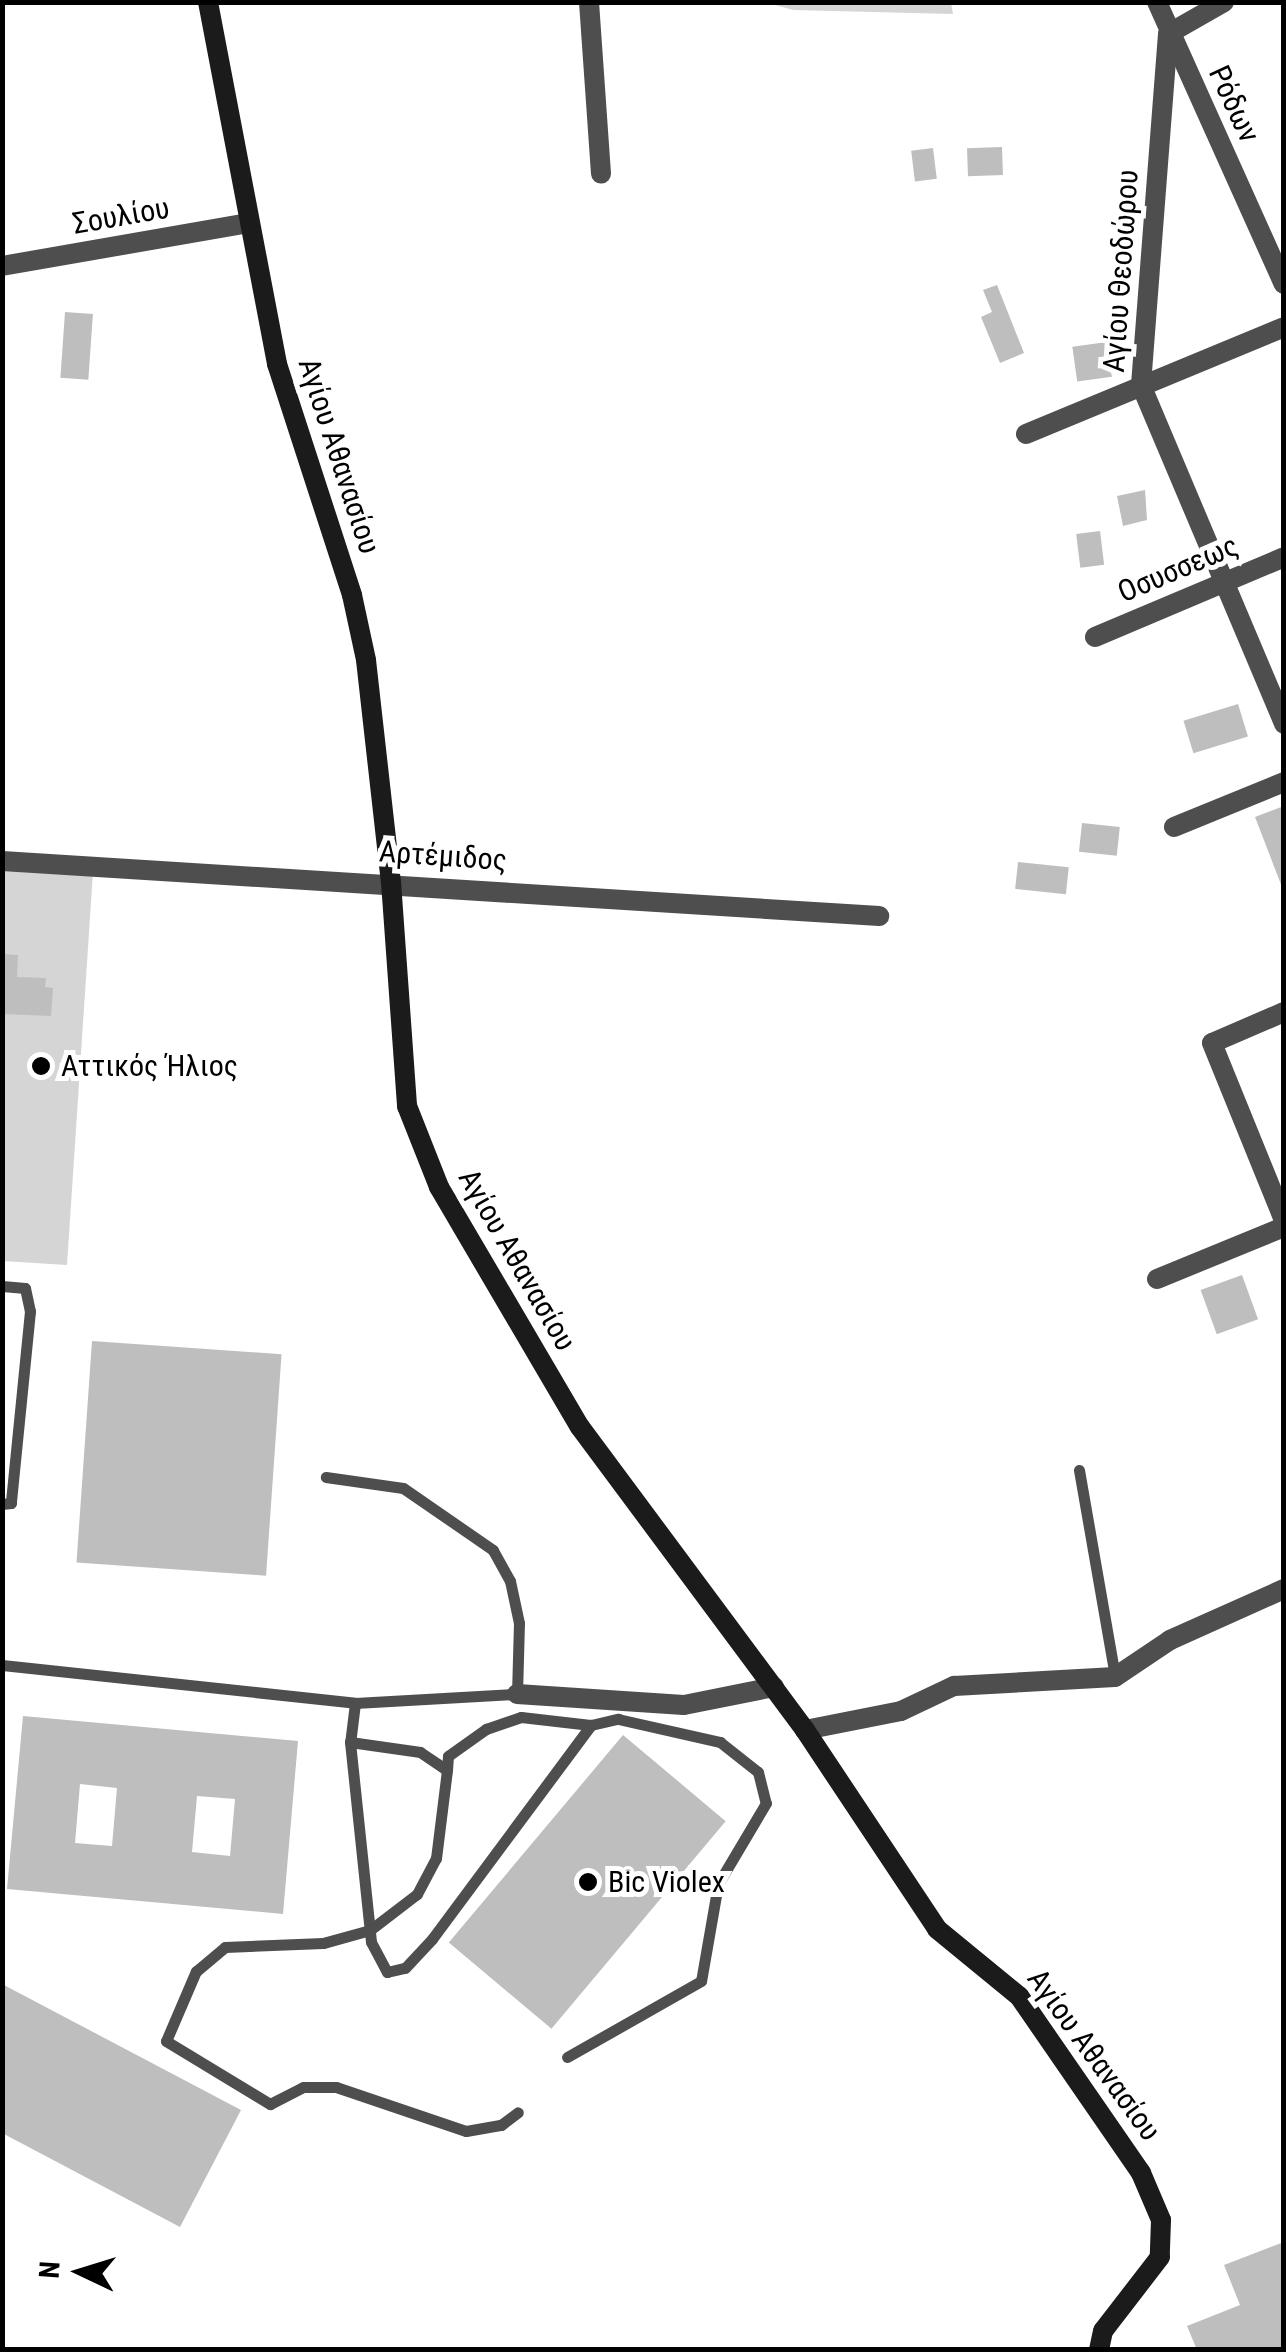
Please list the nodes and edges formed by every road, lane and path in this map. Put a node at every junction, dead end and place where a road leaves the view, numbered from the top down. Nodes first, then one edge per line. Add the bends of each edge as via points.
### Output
1 (208, 2) edge
2 (589, 2) edge
3 (1157, 2) edge
4 (1224, 2) edge
5 (1168, 34) junction
6 (601, 174) dead end
7 (249, 223) junction
8 (2, 266) edge
9 (1284, 284) edge
10 (1284, 328) edge
11 (1141, 385) junction
12 (1026, 434) dead end
13 (1284, 557) edge
14 (1224, 582) junction
15 (1095, 636) dead end
16 (1284, 724) edge
17 (1284, 782) edge
18 (1174, 827) dead end
19 (2, 861) edge
20 (391, 882) junction
21 (879, 916) dead end
22 (1284, 1012) edge
23 (1284, 1224) edge
24 (1158, 1279) dead end
25 (2, 1286) edge
26 (1079, 1470) dead end
27 (326, 1477) dead end
28 (2, 1504) edge
29 (1284, 1589) edge
30 (2, 1665) edge
31 (1115, 1678) junction
32 (774, 1687) junction
33 (517, 1694) junction
34 (355, 1703) junction
35 (590, 1726) junction
36 (805, 1730) junction
37 (350, 1742) junction
38 (448, 1770) junction
39 (370, 1930) junction
40 (567, 2056) dead end
41 (518, 2112) dead end
42 (1099, 2350) edge

1 - 7 street, Αγίου Αθανασίου
2 - 6 street
3 - 5 street, Ρόδων
4 - 5 street
5 - 9 street, Ρόδων
5 - 11 street, Αγίου Θεοδώρου
7 - 8 street, Σουλίου
7 - 20 street, Αγίου Αθανασίου via 277,364 352,595
10 - 11 street
11 - 12 street
11 - 14 street, Αγίου Θεοδώρου
13 - 14 street, Οσυσσεως
14 - 15 street, Οσυσσεως
14 - 16 street, Αγίου Θεοδώρου
17 - 18 street
19 - 20 street, Αρτέμιδος
20 - 21 street, Αρτέμιδος
20 - 32 street, Αγίου Αθανασίου via 406,1106 439,1187 580,1427
22 - 23 street via 1212,1042
23 - 24 street
25 - 28 lane via 25,1288 30,1311 11,1503
26 - 31 lane
27 - 33 lane via 403,1488 493,1550 510,1581 518,1623
29 - 31 street via 1170,1640
30 - 34 lane
31 - 36 street via 954,1686 901,1711
32 - 33 street via 684,1705
32 - 36 street, Αγίου Αθανασίου
33 - 34 lane
34 - 37 lane
35 - 38 lane via 520,1717 448,1756
35 - 39 lane via 405,1968 387,1972
35 - 40 lane via 618,1720 720,1742 758,1772 766,1803 718,1884 701,1980
36 - 42 street, Αγίου Αθανασίου via 937,1929 1019,1996 1156,2203 1160,2257 1103,2331
37 - 38 lane via 420,1752
37 - 39 lane
38 - 39 lane via 436,1858 417,1894
39 - 41 lane via 323,1942 225,1947 196,1972 166,2042 270,2104 303,2087 336,2087 466,2131 501,2126

